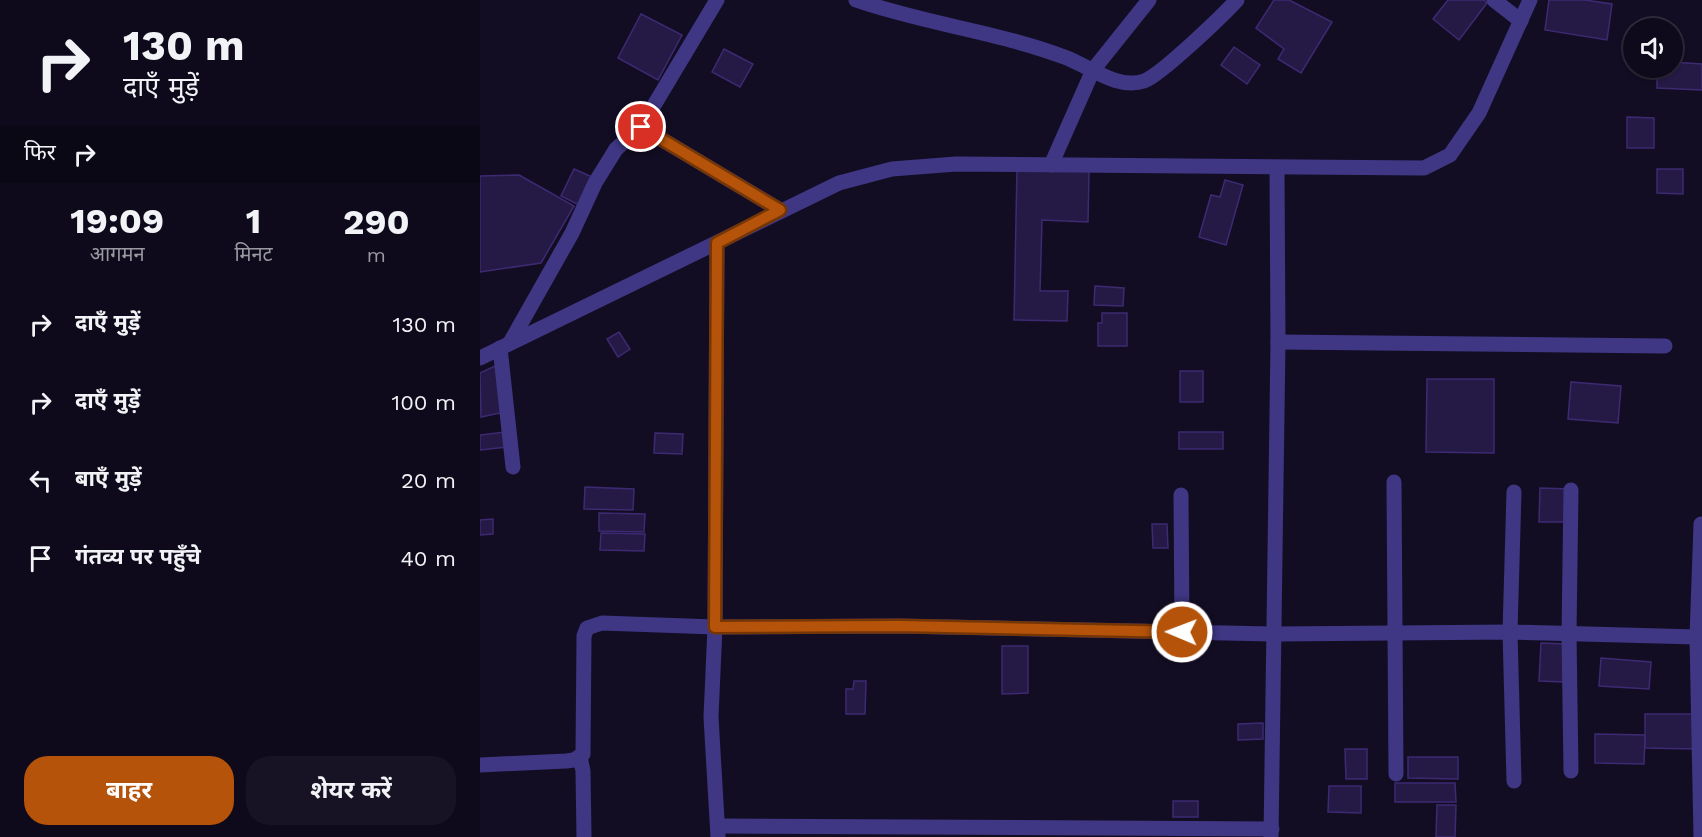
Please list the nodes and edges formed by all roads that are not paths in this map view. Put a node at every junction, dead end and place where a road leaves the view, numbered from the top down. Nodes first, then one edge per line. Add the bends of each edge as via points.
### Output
1 (717, 0) edge
2 (856, 0) edge
3 (1149, 0) edge
4 (1237, 0) edge
5 (1494, 0) edge
6 (1530, 0) edge
7 (1521, 21) junction
8 (1093, 70) junction
9 (641, 127) junction
10 (1051, 165) junction
11 (1277, 168) junction
12 (780, 210) junction
13 (717, 243) junction
14 (1278, 342) junction
15 (506, 345) junction
16 (1665, 346) dead end
17 (480, 358) edge
18 (513, 467) dead end
19 (1394, 482) dead end
20 (1571, 490) dead end
21 (1514, 492) dead end
22 (1181, 495) dead end
23 (1701, 524) edge
24 (1700, 578) edge
25 (715, 627) junction
26 (1182, 632) junction
27 (1396, 632) junction
28 (1510, 632) junction
29 (1275, 633) junction
30 (1569, 634) junction
31 (1696, 637) junction
32 (579, 757) junction
33 (480, 765) edge
34 (1571, 771) dead end
35 (1396, 774) dead end
36 (1514, 781) dead end
37 (718, 831) edge
38 (897, 832) edge
39 (1272, 833) edge
40 (584, 837) edge
41 (1701, 837) edge

1 - 9 street
2 - 8 street via 1056,55
3 - 8 street
4 - 8 street via 1144,81 1124,83
5 - 7 street
6 - 7 street
7 - 11 street via 1479,113 1461,142 1438,163 1406,170
8 - 10 street
9 - 12 street
9 - 15 street via 616,148 572,233
10 - 11 street
10 - 12 street via 956,164 892,169 839,183
11 - 14 street
12 - 13 street
13 - 15 street
13 - 25 street
14 - 16 street
14 - 29 street
15 - 17 street
15 - 18 street
19 - 27 street
20 - 30 street
21 - 28 street
22 - 26 street
23 - 24 street
24 - 31 street
25 - 26 street
25 - 32 street via 602,622 587,628 582,646 585,746
25 - 37 street via 712,741
26 - 29 street
27 - 28 street
27 - 29 street
27 - 35 street
28 - 30 street
28 - 36 street
29 - 39 street
30 - 31 street
30 - 34 street
31 - 41 street
32 - 33 street
32 - 40 street via 583,771
37 - 38 street
38 - 39 street

